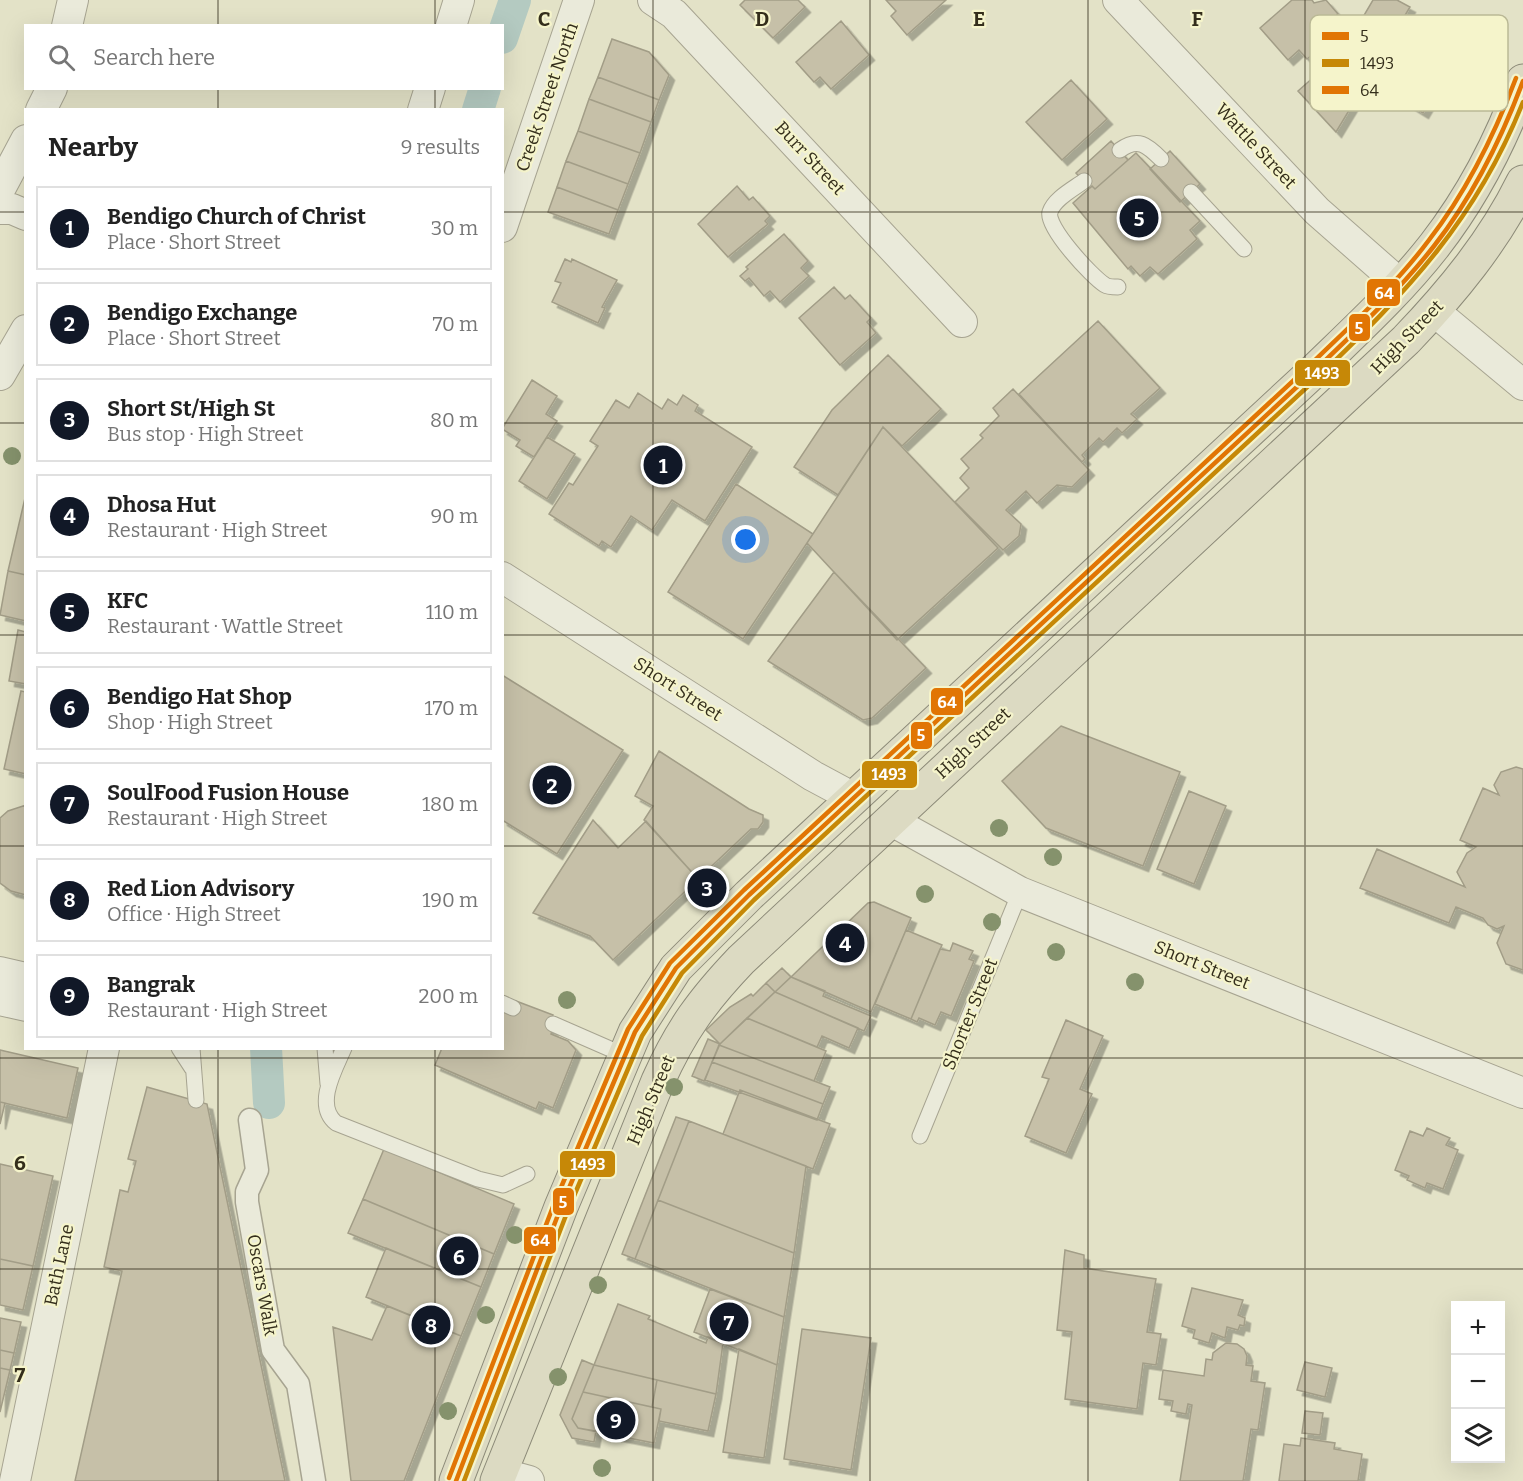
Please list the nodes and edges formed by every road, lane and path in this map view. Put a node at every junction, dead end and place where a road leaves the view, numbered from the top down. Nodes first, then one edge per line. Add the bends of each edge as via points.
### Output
1 (73, 0) edge
2 (459, 0) edge
3 (579, 0) edge
4 (653, 0) edge
5 (1118, 0) edge
6 (67, 24) edge
7 (452, 24) edge
8 (1523, 81) edge
9 (52, 90) edge
10 (53, 90) edge
11 (429, 90) edge
12 (42, 108) edge
13 (51, 108) edge
14 (424, 108) edge
15 (24, 144) edge
16 (1120, 150) dead end
17 (1161, 159) dead end
18 (1084, 181) dead end
19 (1523, 182) edge
20 (0, 189) edge
21 (1191, 192) dead end
22 (0, 208) edge
23 (24, 214) edge
24 (504, 221) edge
25 (1244, 249) dead end
26 (1400, 284) junction
27 (1118, 287) dead end
28 (1434, 311) junction
29 (0, 321) edge
30 (962, 322) dead end
31 (24, 329) edge
32 (24, 333) edge
33 (0, 375) edge
34 (1523, 385) edge
35 (504, 578) edge
36 (854, 798) junction
37 (890, 820) junction
38 (1020, 892) junction
39 (0, 972) edge
40 (24, 978) edge
41 (0, 1000) edge
42 (24, 1006) edge
43 (553, 1024) dead end
44 (104, 1050) edge
45 (180, 1050) edge
46 (192, 1050) edge
47 (325, 1050) edge
48 (343, 1050) edge
49 (624, 1055) junction
50 (192, 1068) junction
51 (327, 1087) junction
52 (1523, 1093) edge
53 (196, 1100) dead end
54 (250, 1120) dead end
55 (920, 1136) dead end
56 (527, 1174) dead end
57 (570, 1188) junction
58 (609, 1202) junction
59 (459, 1474) edge
60 (508, 1478) edge
61 (15, 1481) edge
62 (314, 1481) edge

1 - 6 street
2 - 7 street
3 - 24 street, Creek Street North
4 - 30 street, Burr Street via 675,14
5 - 26 street, Wattle Street via 1317,211
8 - 26 highway via 1476,181 1434,246
9 - 12 street
10 - 13 street
11 - 14 street
15 - 20 street
16 - 17 lane via 1133,142 1144,143
18 - 27 lane via 1058,201 1049,220 1104,285
19 - 28 highway, High Street via 1474,261
21 - 25 lane
22 - 23 street
26 - 28 highway
26 - 36 highway via 1305,379
28 - 34 street
28 - 37 highway, High Street
29 - 31 street
32 - 33 street
35 - 36 street, Short Street via 813,776
36 - 37 highway
36 - 49 highway via 683,960 658,992
37 - 38 street, Short Street
37 - 58 highway, High Street via 741,960 700,1004 673,1047
38 - 52 street, Short Street
38 - 55 lane, Shorter Street
39 - 40 street
41 - 42 street
43 - 49 lane
44 - 61 street, Bath Lane
45 - 50 lane
46 - 50 lane
47 - 51 lane
48 - 51 lane
49 - 57 highway
50 - 53 lane
51 - 56 lane via 327,1112 336,1123 478,1179 503,1185
54 - 62 street, Oscars Walk via 257,1170 247,1202 271,1338 276,1357 298,1384
57 - 58 highway
57 - 59 highway
58 - 60 highway, High Street
59 - 60 highway

